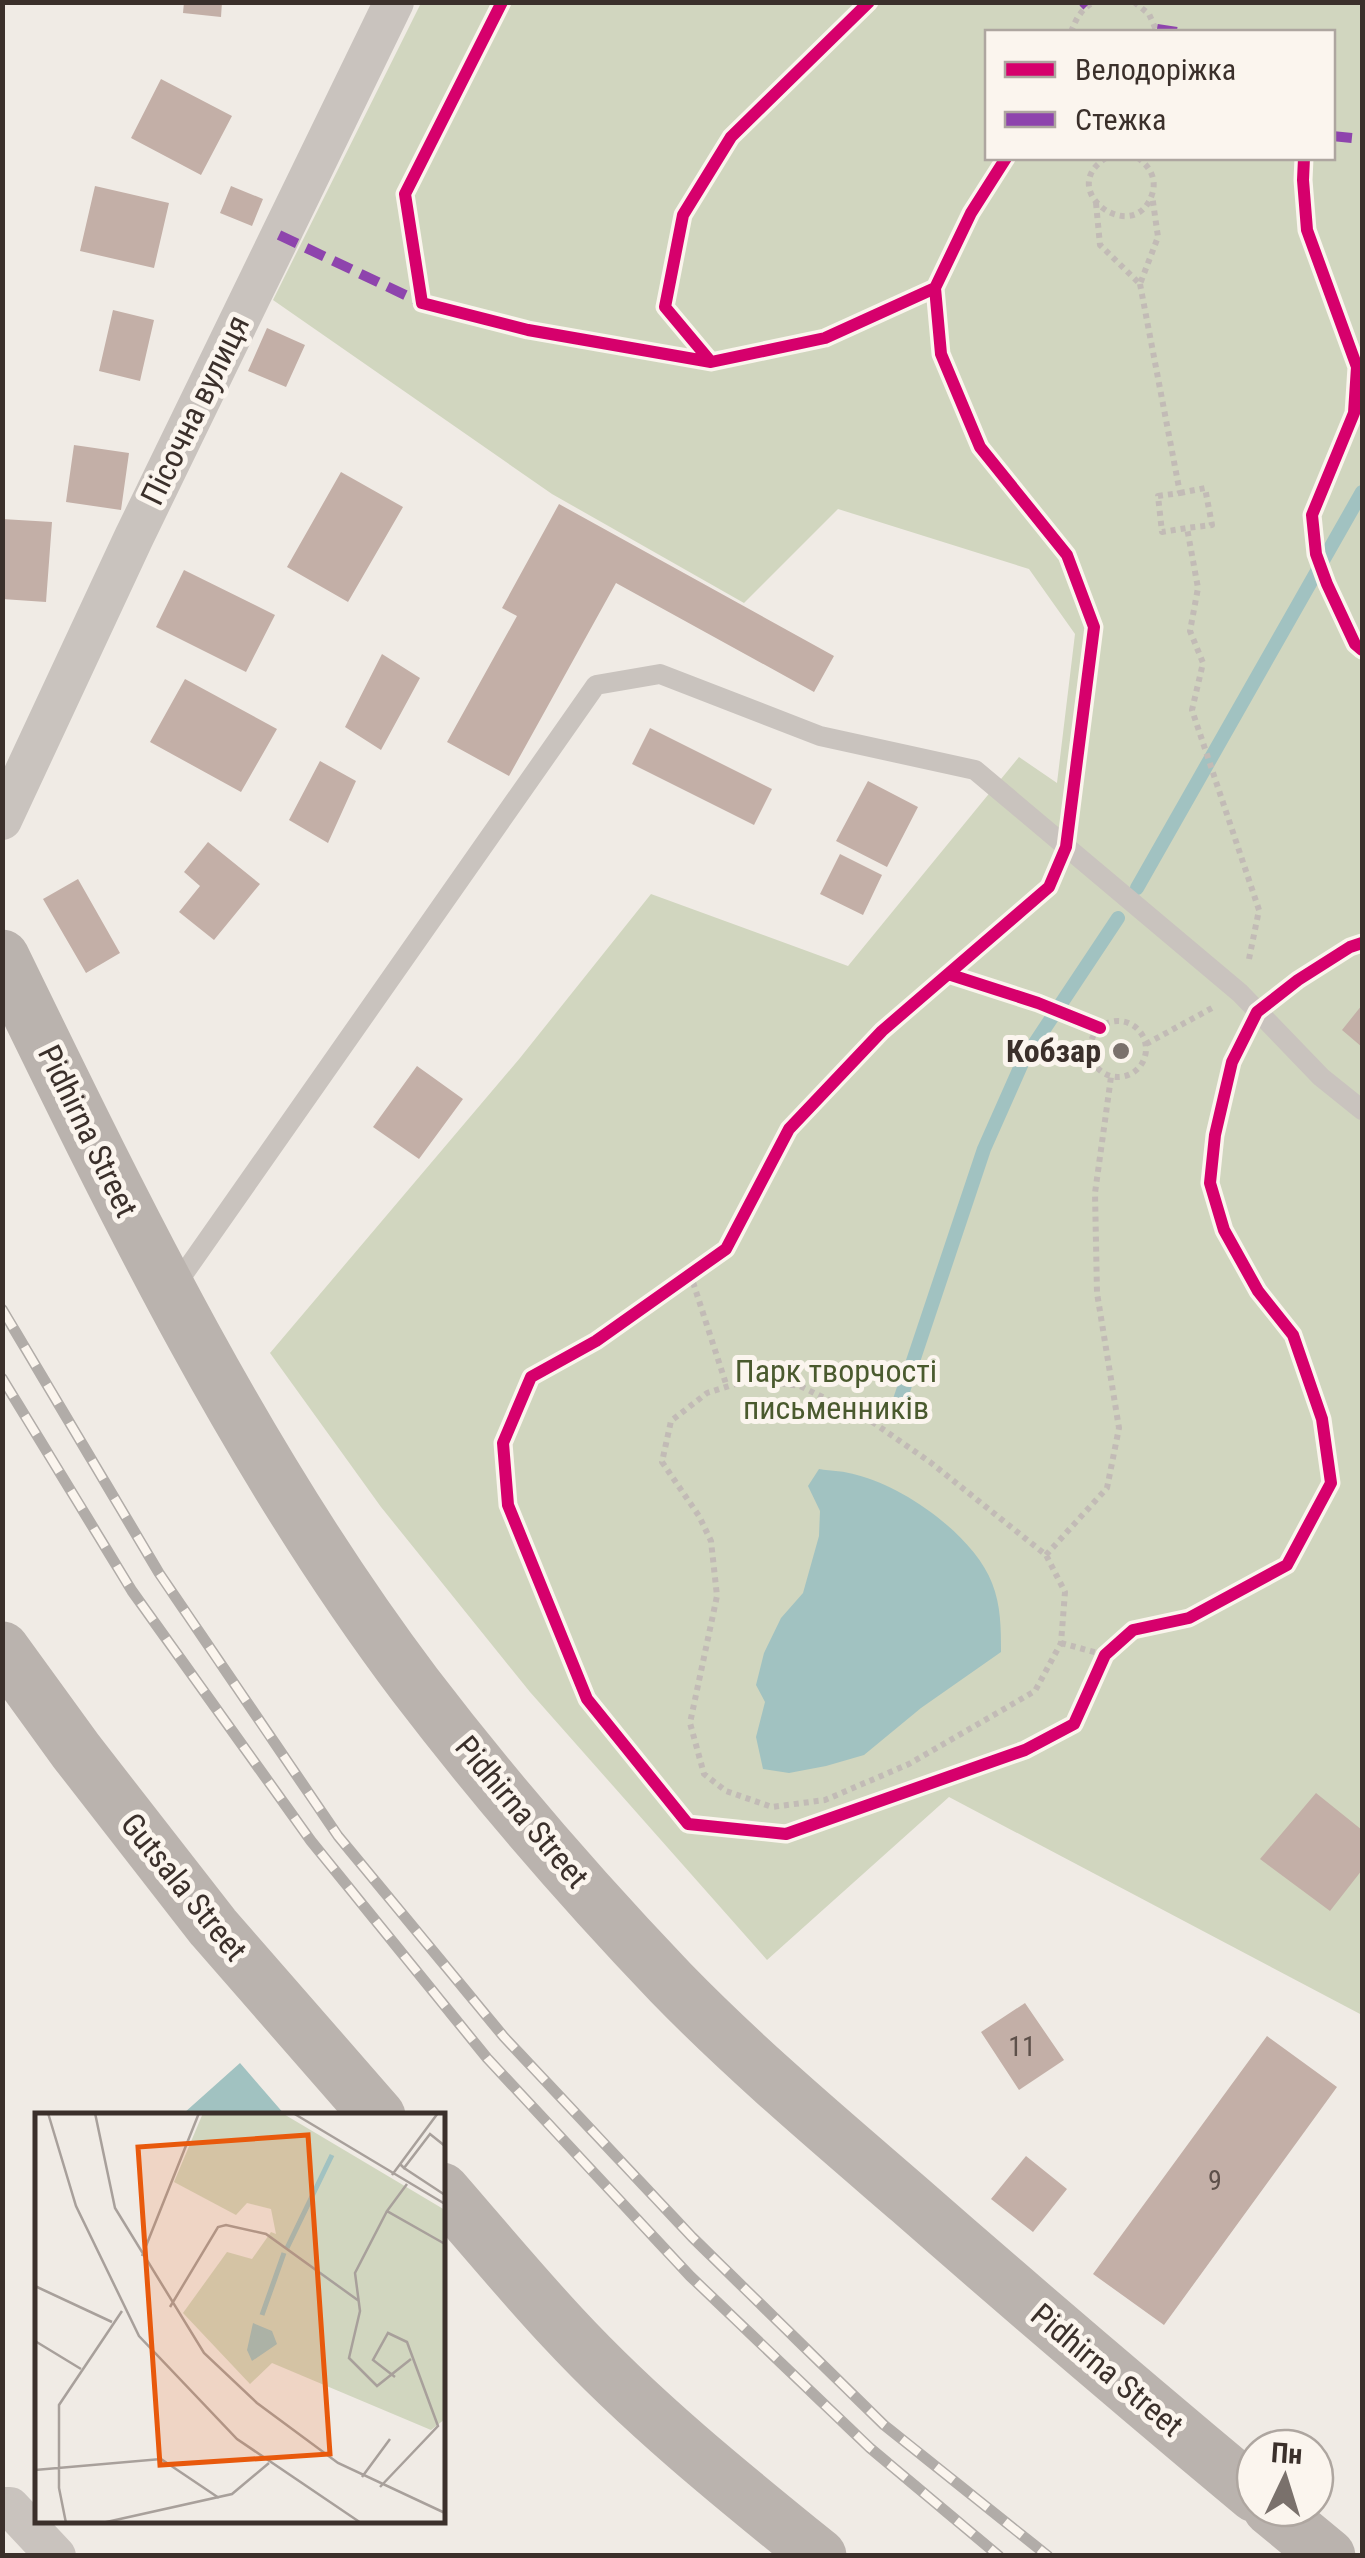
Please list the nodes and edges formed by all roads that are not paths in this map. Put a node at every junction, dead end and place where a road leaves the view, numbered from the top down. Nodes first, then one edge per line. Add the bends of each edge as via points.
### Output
1 (394, 2) edge
2 (2, 820) edge
3 (2, 958) edge
4 (1362, 1110) edge
5 (169, 1295) junction
6 (2, 1649) edge
7 (375, 2113) edge
8 (445, 2193) edge
9 (1235, 2479) edge
10 (6, 2507) edge
11 (1294, 2528) edge
12 (56, 2556) edge
13 (819, 2556) edge
14 (1328, 2556) edge

1 - 2 street, Пісочна вулиця
3 - 5 street, Pidhirna Street
4 - 5 lane via 1240,993 975,770 820,736 660,674 596,685
5 - 9 street, Pidhirna Street via 334,1569 414,1684 535,1833 672,1984 811,2114
6 - 7 street, Gutsala Street via 213,1927
8 - 13 street via 626,2391
10 - 12 street
11 - 14 street

